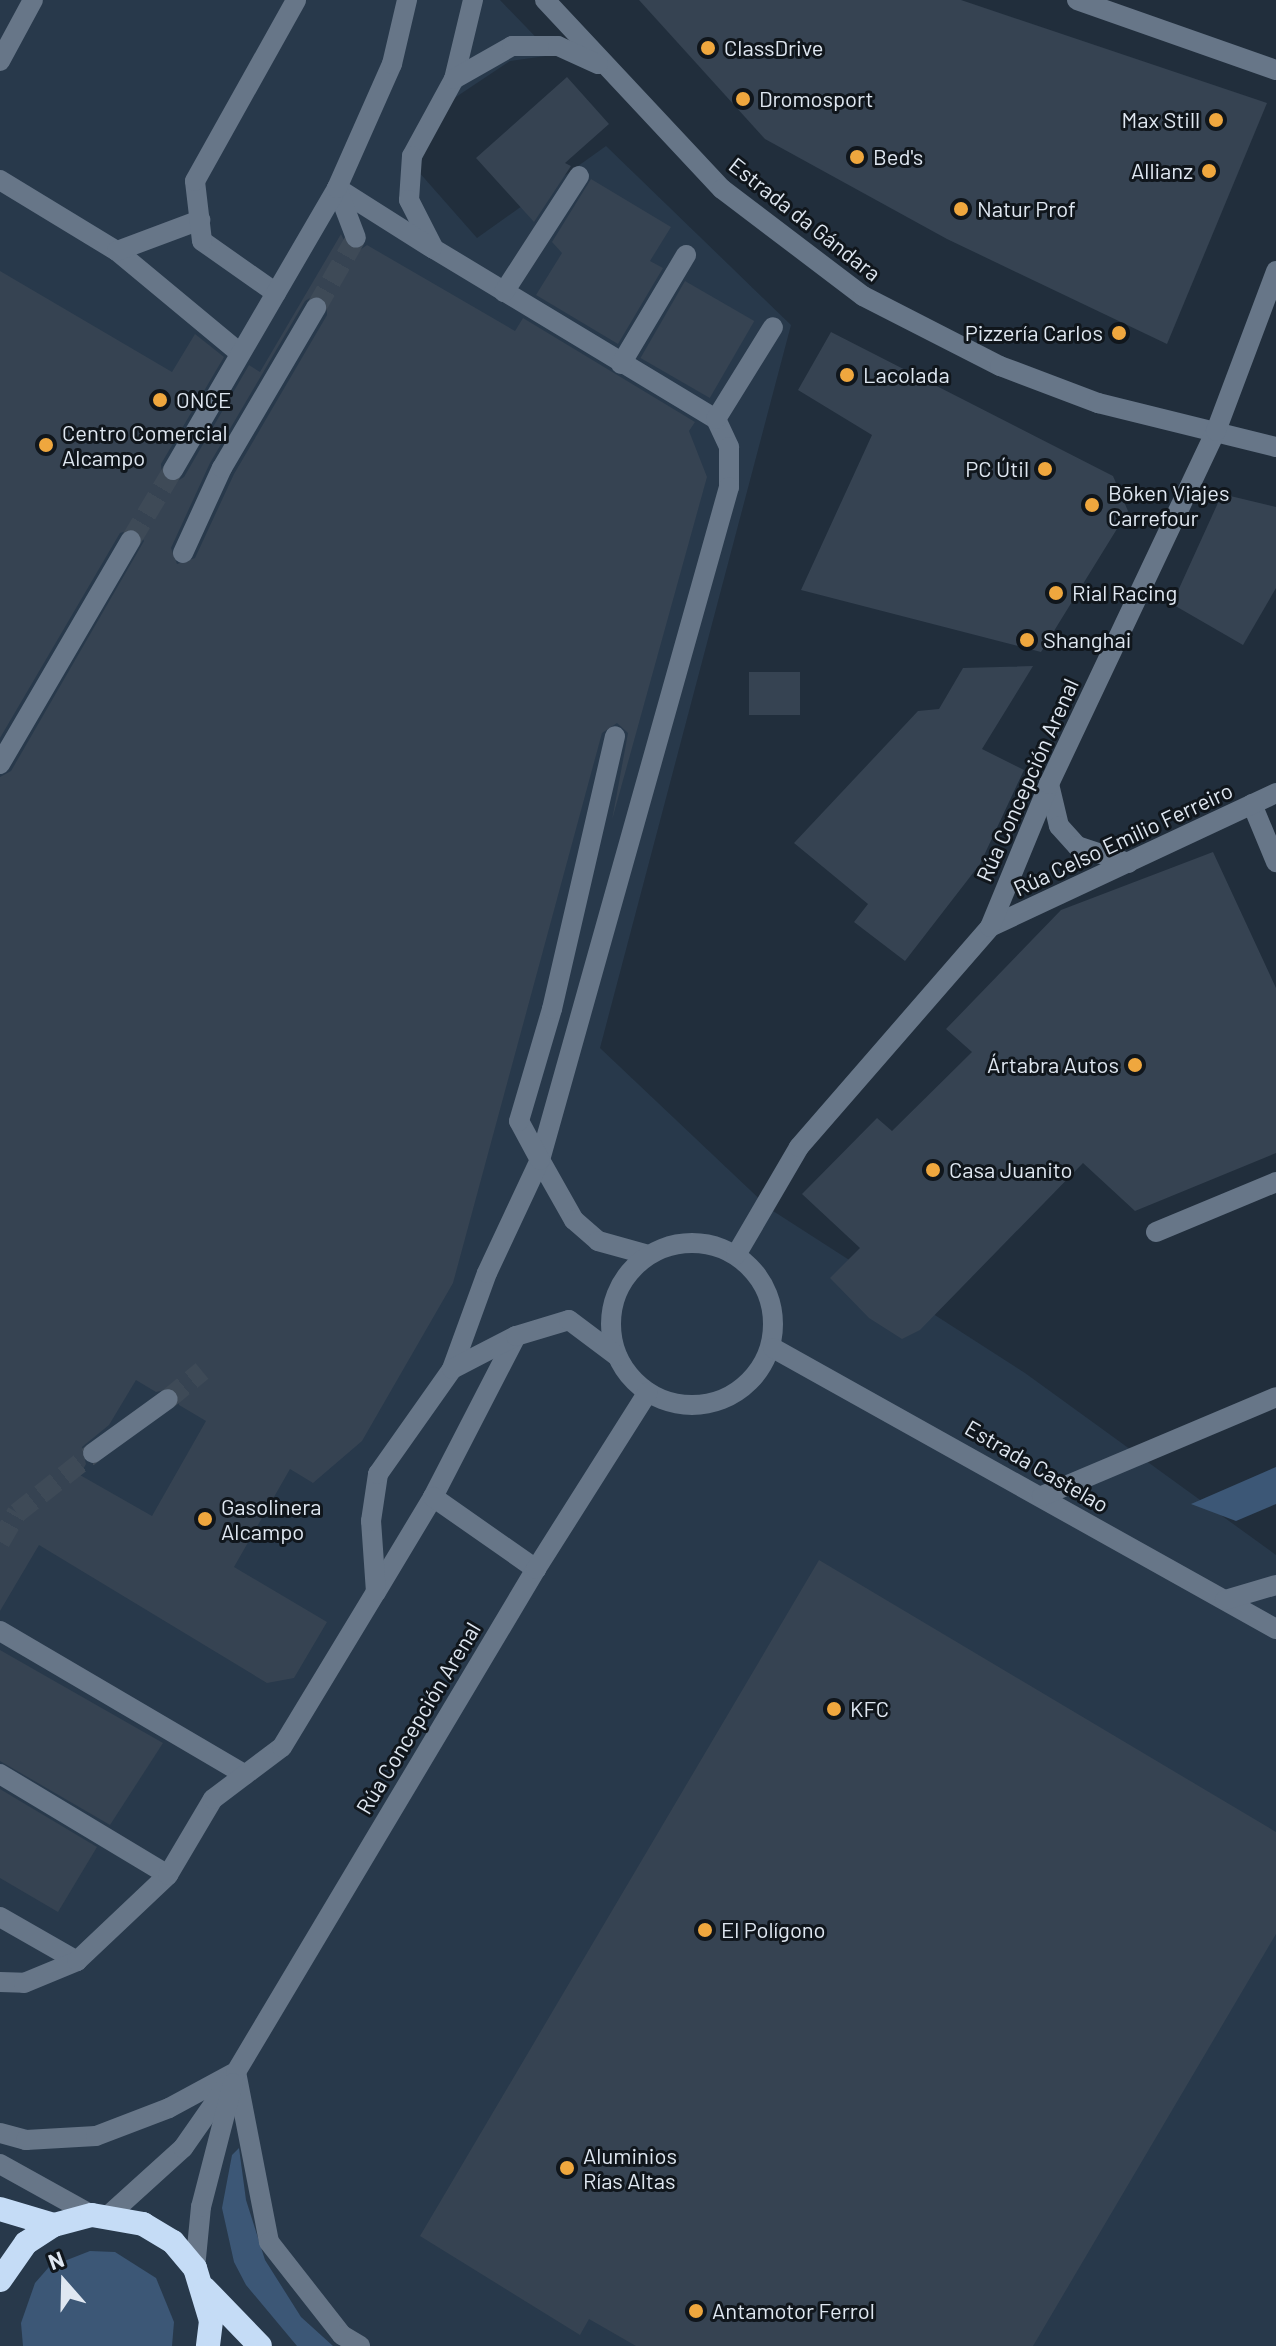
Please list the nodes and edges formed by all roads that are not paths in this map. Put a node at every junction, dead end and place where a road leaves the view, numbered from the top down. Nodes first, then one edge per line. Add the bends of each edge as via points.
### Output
1 (33, 0) edge
2 (296, 0) edge
3 (407, 0) edge
4 (473, 0) edge
5 (545, 0) edge
6 (1077, 0) edge
7 (0, 61) edge
8 (607, 68) junction
9 (1276, 70) edge
10 (454, 79) junction
11 (579, 176) dead end
12 (0, 180) edge
13 (337, 188) junction
14 (200, 220) junction
15 (356, 238) dead end
16 (434, 249) junction
17 (117, 251) junction
18 (686, 255) dead end
19 (1276, 271) edge
20 (504, 292) junction
21 (276, 293) junction
22 (316, 308) tunnel mouth
23 (773, 327) dead end
24 (240, 353) junction
25 (621, 364) junction
26 (716, 419) junction
27 (1216, 431) junction
28 (1276, 447) edge
29 (173, 470) tunnel mouth
30 (131, 540) tunnel mouth
31 (183, 553) dead end
32 (615, 736) dead end
33 (0, 764) edge
34 (1049, 784) junction
35 (1276, 793) edge
36 (1252, 804) junction
37 (1276, 862) edge
38 (1128, 863) junction
39 (990, 927) junction
40 (540, 1160) junction
41 (1276, 1182) edge
42 (1156, 1232) dead end
43 (648, 1255) junction
44 (736, 1255) junction
45 (516, 1336) junction
46 (773, 1348) junction
47 (617, 1356) junction
48 (452, 1369) junction
49 (648, 1392) junction
50 (1276, 1397) edge
51 (168, 1399) tunnel mouth
52 (93, 1453) tunnel mouth
53 (1042, 1496) junction
54 (433, 1497) junction
55 (536, 1569) junction
56 (1276, 1585) edge
57 (376, 1592) junction
58 (1225, 1600) junction
59 (1276, 1629) edge
60 (0, 1631) edge
61 (0, 1774) edge
62 (245, 1775) junction
63 (168, 1875) junction
64 (0, 1917) edge
65 (77, 1961) junction
66 (0, 1982) edge
67 (236, 2072) junction
68 (0, 2133) edge
69 (0, 2164) edge
70 (0, 2209) edge
71 (101, 2215) junction
72 (54, 2225) junction
73 (200, 2279) junction
74 (0, 2280) edge
75 (208, 2346) edge
76 (260, 2346) edge
77 (360, 2346) edge

1 - 7 street
2 - 14 street via 195,181
3 - 13 street via 392,64
4 - 10 street
5 - 8 street, Estrada da Gándara
6 - 9 street
8 - 10 street via 558,46 512,46
8 - 27 street, Estrada da Gándara via 722,189 863,296 1000,366 1098,403
10 - 16 street via 412,156 409,200
11 - 20 street
12 - 17 street
13 - 15 street
13 - 16 street
13 - 21 street
14 - 17 street
14 - 21 street via 202,241
16 - 20 street
17 - 24 street
18 - 25 street
19 - 27 street, Rúa Concepción Arenal
20 - 25 street
21 - 24 street
22 - 31 street via 222,468
23 - 26 street
24 - 29 street
25 - 26 street
26 - 40 street via 729,447 729,487
27 - 28 street, Estrada da Gándara
27 - 34 street, Rúa Concepción Arenal
30 - 33 street
32 - 40 street via 552,1009 519,1121
34 - 38 street via 1059,826 1077,846
34 - 39 street, Rúa Concepción Arenal
35 - 36 street, Rúa Celso Emilio Ferreiro
36 - 37 street
36 - 38 street, Rúa Celso Emilio Ferreiro
38 - 39 street, Rúa Celso Emilio Ferreiro
39 - 44 street, Rúa Concepción Arenal via 799,1147
40 - 43 street via 574,1220 598,1241
40 - 48 street via 487,1273
41 - 42 street
43 - 44 street via 692,1242
43 - 47 street via 618,1289 611,1333
44 - 46 street via 757,1274 770,1297
45 - 47 street via 569,1320
45 - 48 street
45 - 54 street
46 - 49 street via 749,1381 718,1401 671,1402
46 - 53 street, Estrada Castelao
47 - 49 street
48 - 57 street via 378,1474 371,1521
49 - 55 street, Rúa Concepción Arenal
50 - 53 street
51 - 52 street
53 - 58 street, Estrada Castelao
54 - 55 street
54 - 57 street
55 - 67 street, Rúa Concepción Arenal
56 - 58 street
57 - 62 street via 282,1747
58 - 59 street, Estrada Castelao
60 - 62 street
61 - 63 street
62 - 63 street via 213,1799
63 - 65 street
64 - 65 street
65 - 66 street via 24,1983
67 - 68 street via 169,2108 96,2136 26,2140
67 - 71 street via 183,2148
67 - 73 street via 201,2207
67 - 77 street via 269,2242 342,2335
69 - 71 street
70 - 72 highway
71 - 72 highway
71 - 73 highway via 143,2224 173,2242
72 - 74 highway via 26,2243
73 - 75 highway via 211,2321
73 - 76 highway

